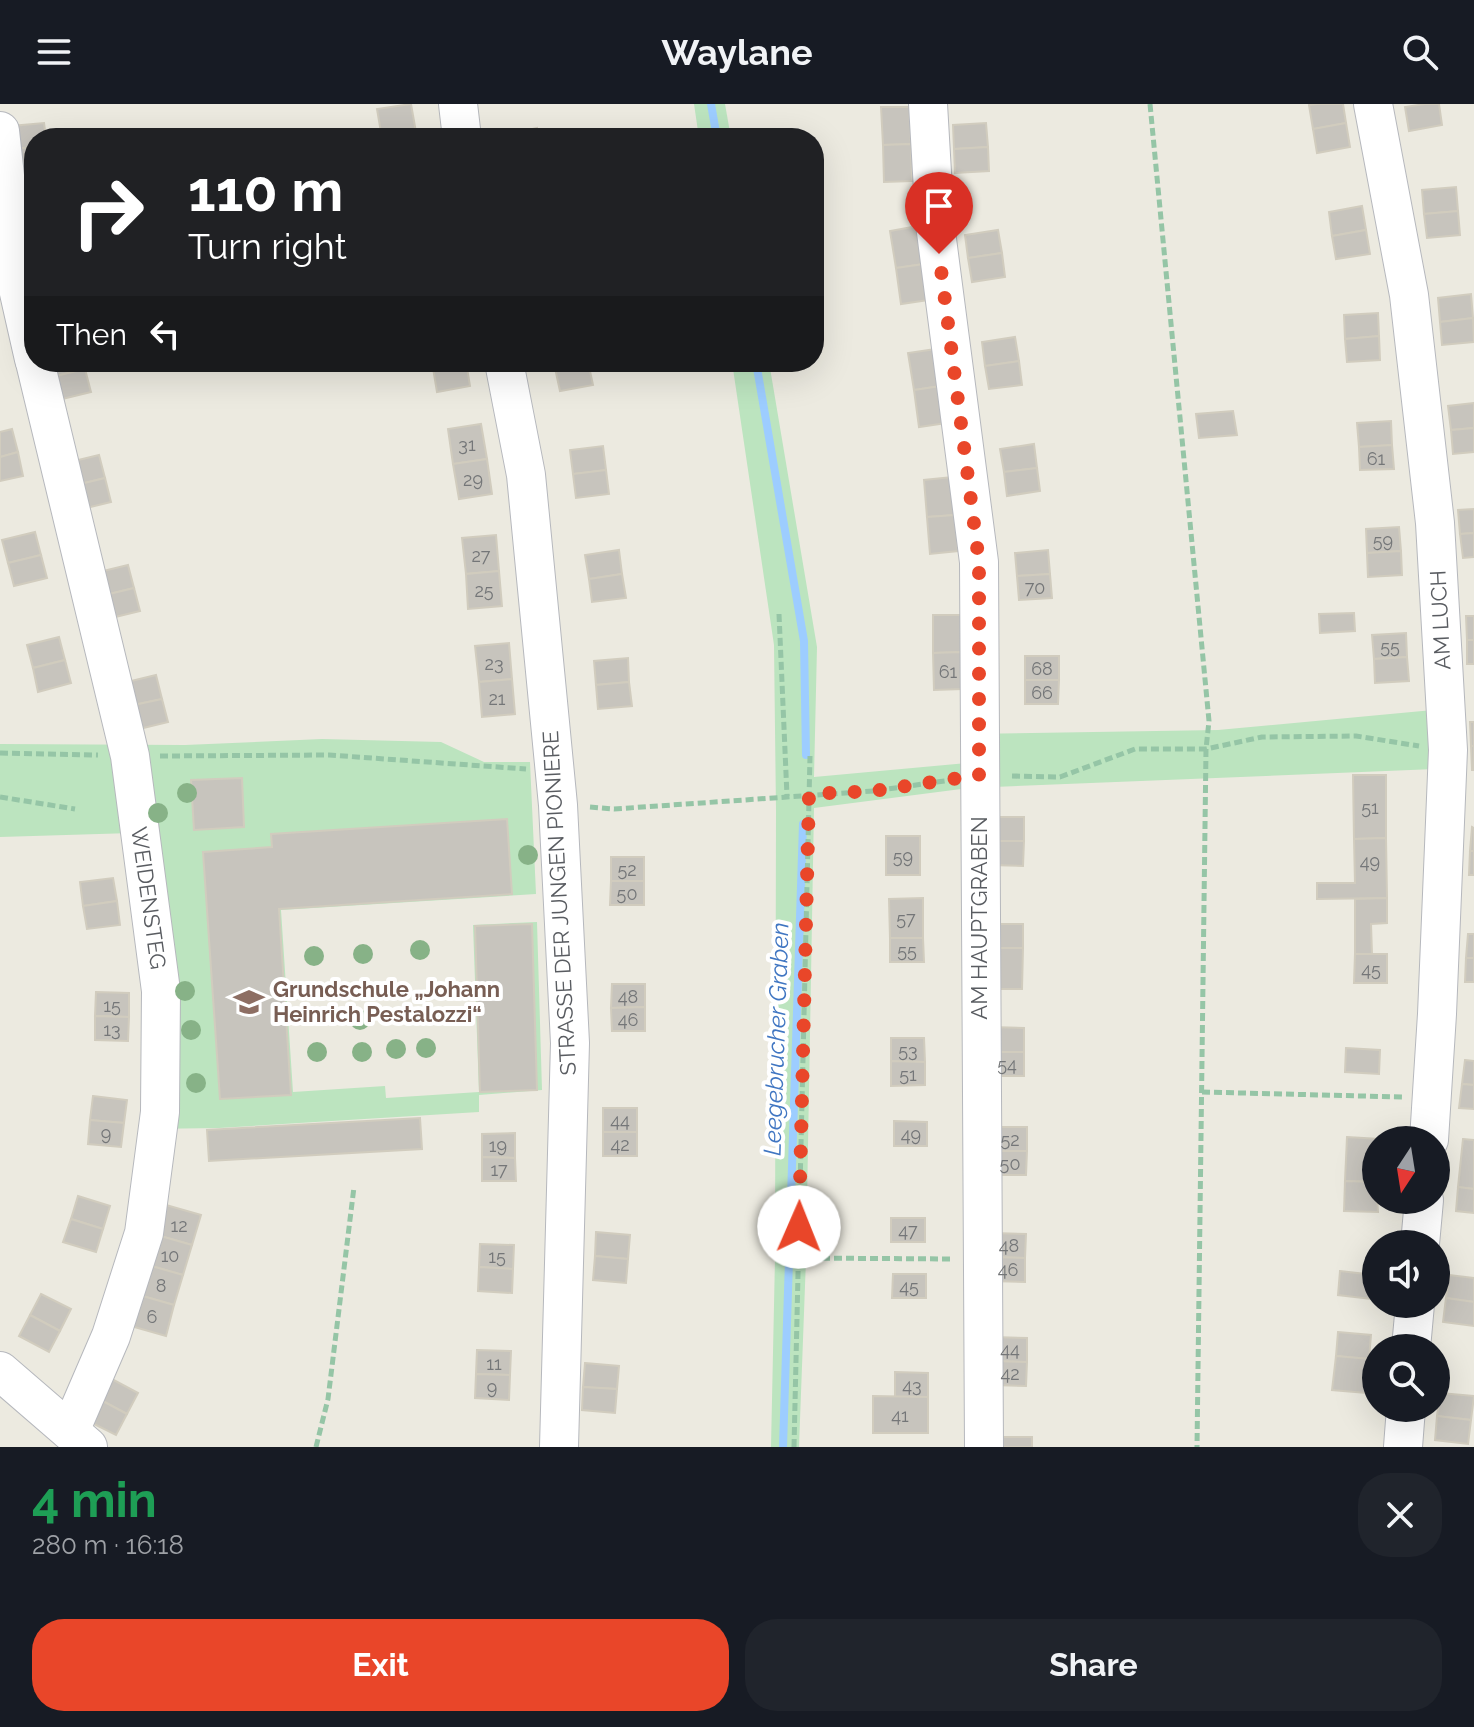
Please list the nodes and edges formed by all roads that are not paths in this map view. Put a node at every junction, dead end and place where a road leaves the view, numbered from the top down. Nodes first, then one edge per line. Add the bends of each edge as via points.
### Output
1 (458, 104) edge
2 (928, 104) edge
3 (1373, 104) edge
4 (461, 128) edge
5 (0, 131) edge
6 (24, 316) edge
7 (37, 372) edge
8 (506, 372) edge
9 (1430, 1126) edge
10 (0, 1371) edge
11 (1405, 1422) edge
12 (79, 1439) edge
13 (559, 1447) edge
14 (984, 1447) edge
15 (1403, 1447) edge

1 - 4 street
2 - 14 street, AM HAUPTGRABEN via 935,224 979,562
3 - 9 street, AM LUCH via 1409,295 1435,523 1448,750
5 - 6 street, WEIDENSTEG
7 - 12 street, WEIDENSTEG via 130,756 161,991 160,1112 144,1233
8 - 13 street, STRASSE DER JUNGEN PIONIERE via 526,475 556,788 570,1043
10 - 12 street
11 - 15 street

